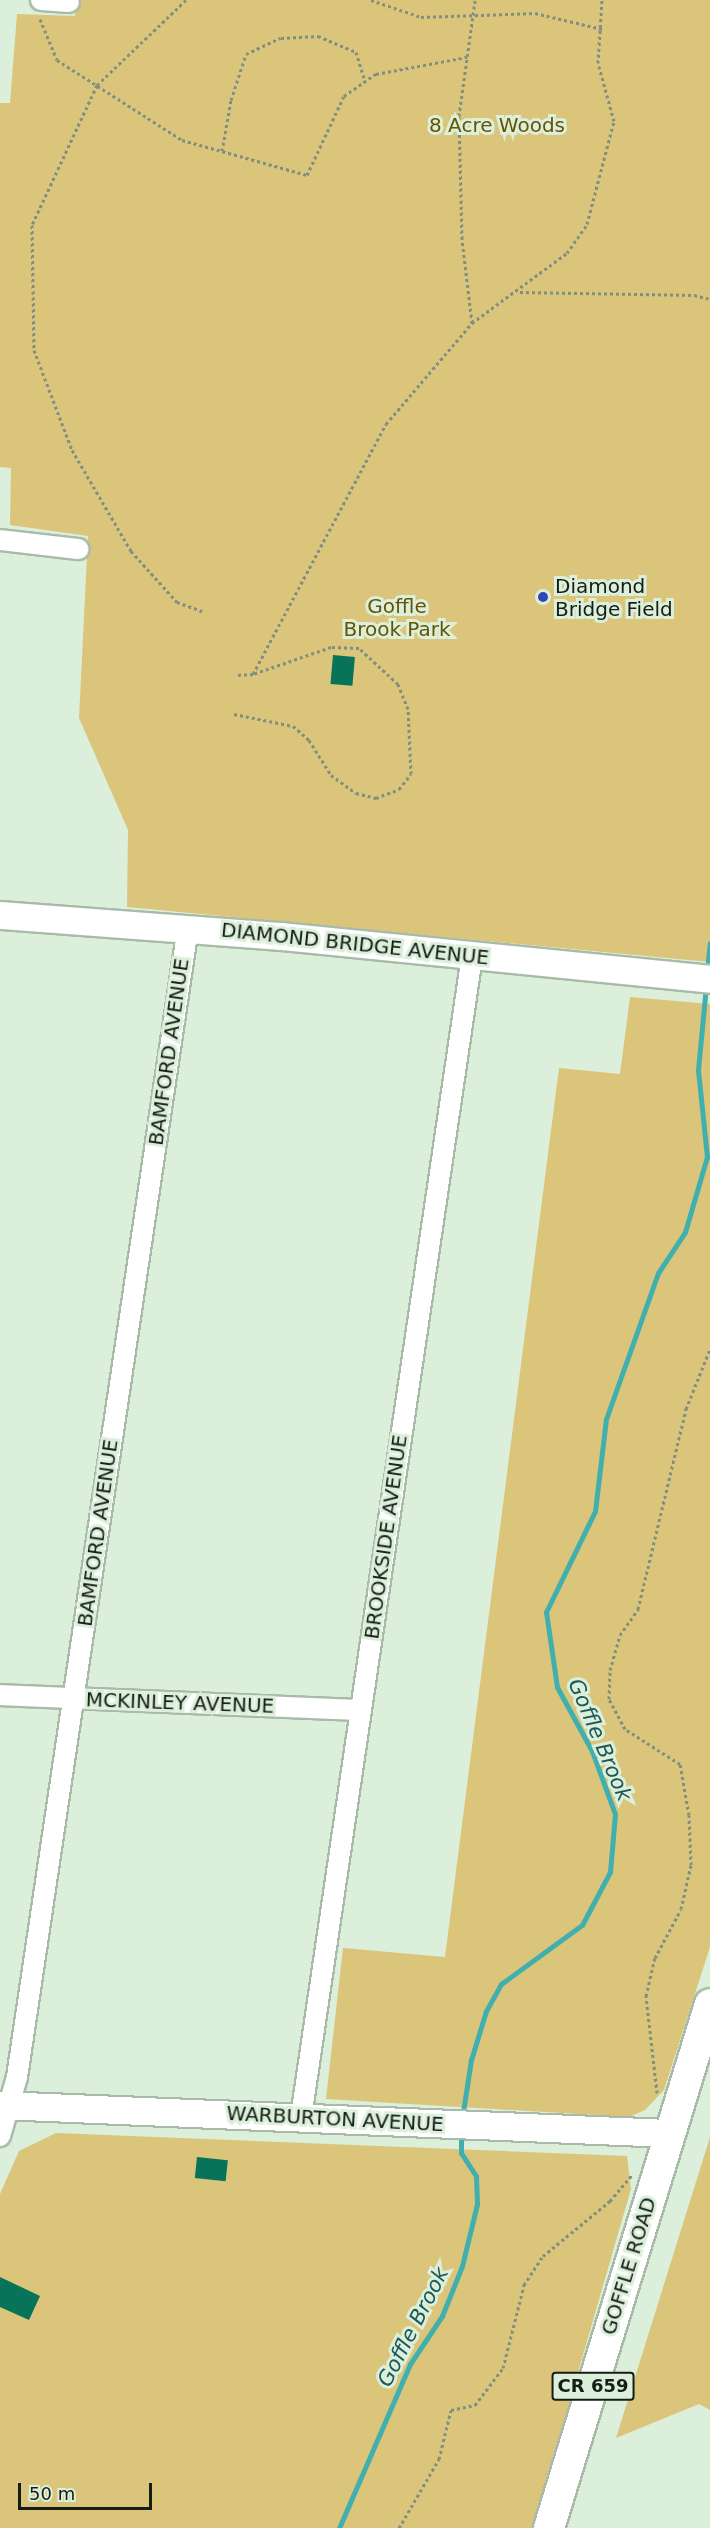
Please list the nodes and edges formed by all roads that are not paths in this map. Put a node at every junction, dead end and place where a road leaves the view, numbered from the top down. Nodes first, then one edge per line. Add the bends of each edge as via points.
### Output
1 (69, 2) dead end
2 (39, 5) edge
3 (0, 540) edge
4 (78, 549) dead end
5 (0, 915) edge
6 (188, 928) junction
7 (472, 956) junction
8 (710, 979) edge
9 (0, 1695) edge
10 (73, 1698) junction
11 (361, 1710) junction
12 (710, 2004) edge
13 (5, 2105) edge
14 (301, 2117) junction
15 (657, 2133) junction
16 (0, 2136) edge
17 (549, 2528) edge

1 - 2 street
3 - 4 street
5 - 6 street, DIAMOND BRIDGE AVENUE
6 - 7 street, DIAMOND BRIDGE AVENUE
6 - 10 street, BAMFORD AVENUE
7 - 8 street, DIAMOND BRIDGE AVENUE
7 - 11 street, BROOKSIDE AVENUE
9 - 10 street, MCKINLEY AVENUE
10 - 11 street, MCKINLEY AVENUE
10 - 13 street, BAMFORD AVENUE
11 - 14 street, BROOKSIDE AVENUE
12 - 15 main road, GOFFLE ROAD / CR 659
13 - 14 street, WARBURTON AVENUE
13 - 16 street, BAMFORD AVENUE
14 - 15 street, WARBURTON AVENUE
15 - 17 main road, GOFFLE ROAD / CR 659

